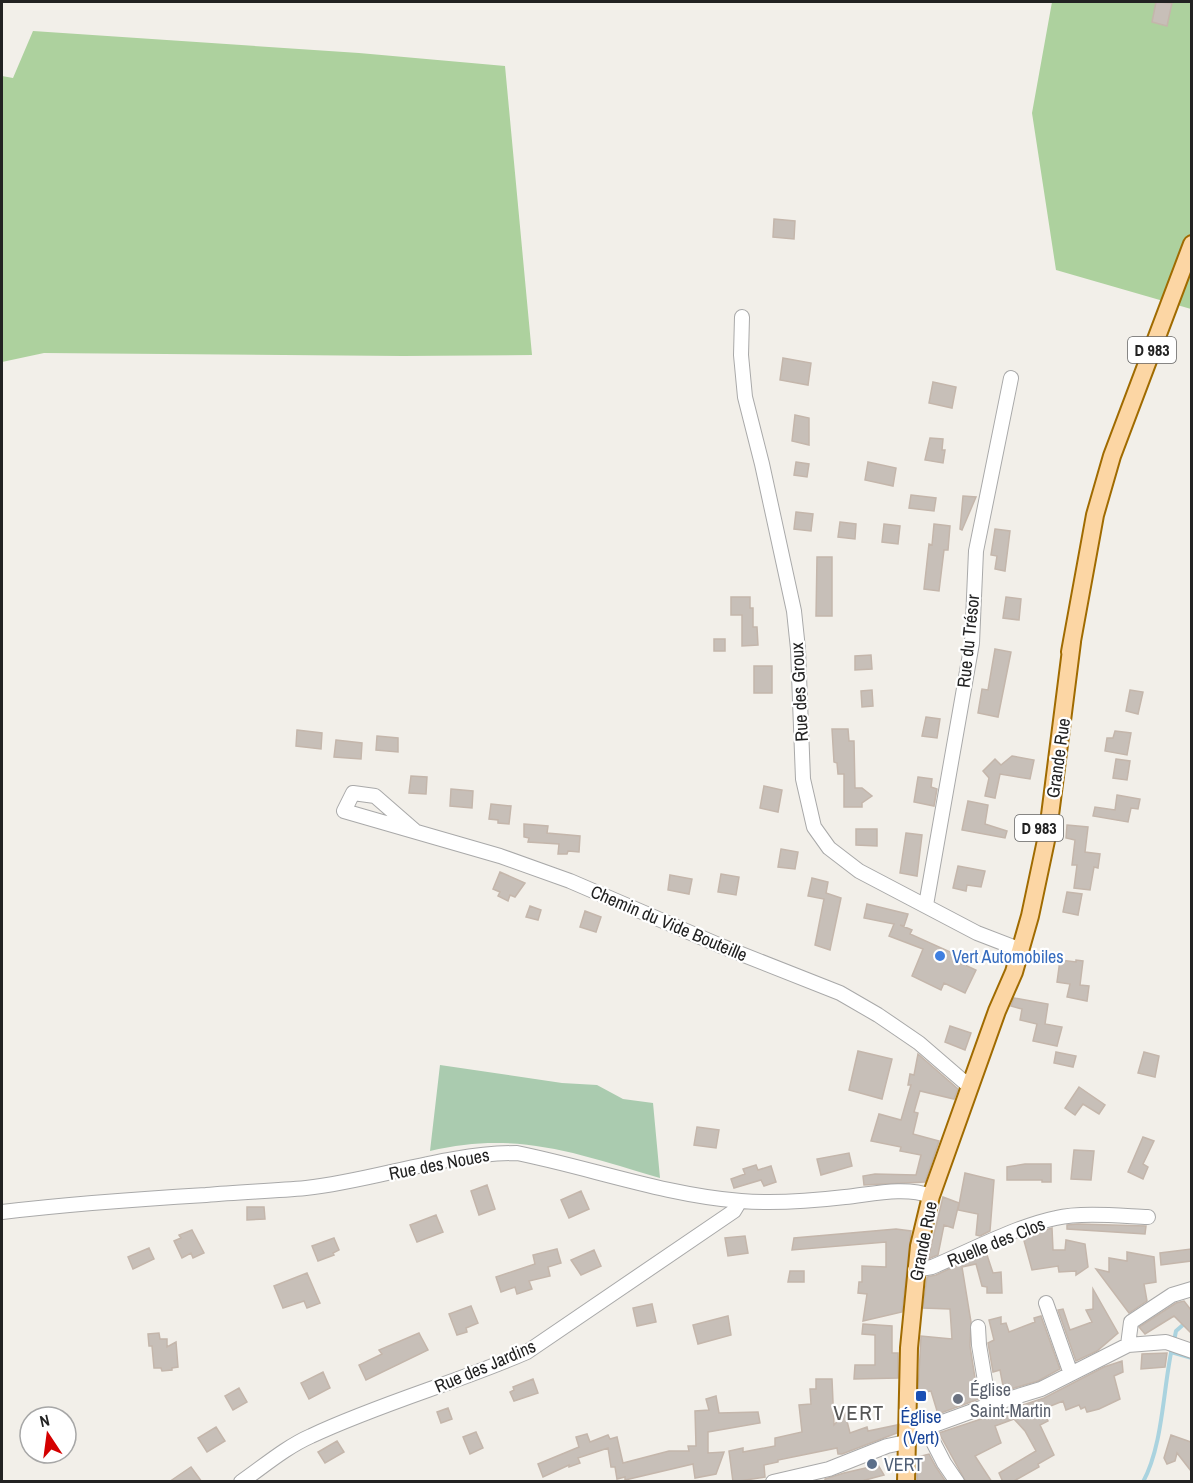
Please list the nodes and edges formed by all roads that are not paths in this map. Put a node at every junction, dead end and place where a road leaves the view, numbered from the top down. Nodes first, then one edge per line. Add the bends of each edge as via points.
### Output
1 (1191, 244) edge
2 (742, 317) dead end
3 (1011, 378) dead end
4 (414, 830) junction
5 (926, 905) junction
6 (1016, 948) junction
7 (970, 1087) junction
8 (931, 1196) junction
9 (740, 1201) junction
10 (2, 1212) edge
11 (1148, 1217) dead end
12 (915, 1270) junction
13 (1191, 1289) edge
14 (1046, 1302) dead end
15 (978, 1327) dead end
16 (1128, 1345) junction
17 (1179, 1347) edge
18 (1071, 1374) junction
19 (989, 1405) junction
20 (926, 1428) junction
21 (907, 1436) junction
22 (241, 1482) edge
23 (773, 1482) edge
24 (906, 1482) edge
25 (957, 1482) edge

1 - 6 main road, Grande Rue / D 983 via 1112,456 1095,514
2 - 5 street, Rue des Groux via 745,397 794,611 803,779 814,827 829,848 859,871
3 - 5 street, Rue du Trésor via 976,551 972,643
4 - 4 street, Chemin du Vide Bouteille via 344,811 353,793 375,796
4 - 7 street, Chemin du Vide Bouteille via 570,881 840,993 918,1043
5 - 6 street, Rue des Groux via 977,933
6 - 7 main road, Grande Rue / D 983
7 - 8 main road, Grande Rue / D 983
8 - 9 street, Rue des Noues via 910,1191 776,1203
8 - 12 main road, Grande Rue / D 983
9 - 10 street, Rue des Noues via 517,1153 492,1153 306,1188
9 - 22 street, Rue des Jardins via 734,1211 527,1352 308,1437
11 - 12 street, Ruelle des Clos via 1058,1217 932,1267
12 - 21 main road, Grande Rue / D 983
13 - 16 street via 1172,1295 1131,1322
14 - 18 street
15 - 19 street
16 - 17 street
16 - 18 street
18 - 19 street via 1041,1389
19 - 20 street
20 - 21 street
20 - 25 street
21 - 23 street via 829,1469
21 - 24 main road, Grande Rue / D 983

